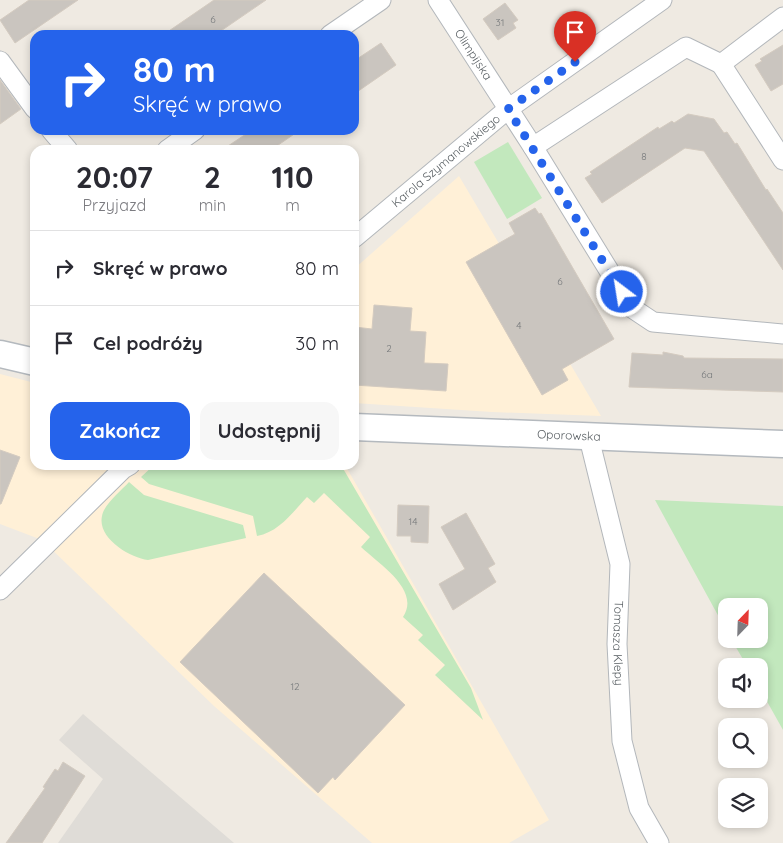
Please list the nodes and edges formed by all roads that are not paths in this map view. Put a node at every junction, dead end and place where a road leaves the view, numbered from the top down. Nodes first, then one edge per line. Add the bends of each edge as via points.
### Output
1 (380, 0) edge
2 (438, 0) edge
3 (662, 0) edge
4 (783, 17) edge
5 (337, 30) edge
6 (0, 60) edge
7 (721, 64) junction
8 (30, 102) edge
9 (508, 109) junction
10 (54, 135) edge
11 (188, 135) edge
12 (64, 145) edge
13 (173, 145) edge
14 (533, 147) junction
15 (783, 160) edge
16 (359, 234) edge
17 (783, 334) edge
18 (0, 354) edge
19 (30, 361) edge
20 (359, 427) edge
21 (589, 438) junction
22 (783, 444) edge
23 (122, 470) edge
24 (0, 590) edge
25 (659, 843) edge

1 - 5 street
2 - 9 street, Olimpijska
3 - 9 street, Karola Szymanowskiego
4 - 7 street
6 - 8 street
7 - 14 street via 686,47
7 - 15 street
9 - 14 street, Olimpijska
9 - 16 street, Karola Szymanowskiego
10 - 12 street
11 - 13 street
14 - 17 street, Olimpijska via 632,308 653,322
18 - 19 street
20 - 21 street, Oporowska
21 - 22 street, Oporowska
21 - 25 street, Tomasza Klepy via 620,564 617,644 622,741 639,808
23 - 24 street

